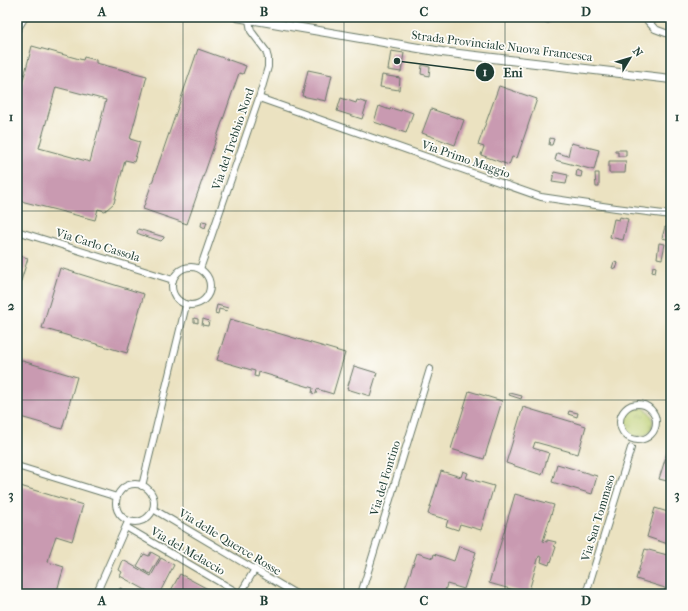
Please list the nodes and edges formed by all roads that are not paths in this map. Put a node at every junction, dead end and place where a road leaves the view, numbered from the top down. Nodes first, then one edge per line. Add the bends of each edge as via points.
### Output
1 (25, 17) edge
2 (237, 17) edge
3 (644, 17) edge
4 (249, 20) junction
5 (17, 30) edge
6 (671, 35) edge
7 (671, 79) edge
8 (259, 98) junction
9 (671, 215) edge
10 (17, 231) edge
11 (200, 269) junction
12 (173, 280) junction
13 (186, 305) junction
14 (430, 369) dead end
15 (627, 437) junction
16 (639, 441) junction
17 (631, 448) junction
18 (17, 466) edge
19 (142, 486) junction
20 (117, 497) junction
21 (153, 509) junction
22 (127, 524) junction
23 (255, 569) junction
24 (96, 594) edge
25 (240, 594) edge
26 (296, 594) edge
27 (361, 594) edge
28 (586, 594) edge

1 - 5 street
2 - 4 main road, Strada Provinciale Nuova Francesca
3 - 6 street via 655,29
4 - 7 main road, Strada Provinciale Nuova Francesca via 442,52
4 - 8 street, Via del Trebbio Nord via 251,31 266,51 268,58
8 - 9 street, Via Primo Maggio via 541,196
8 - 11 street, Via del Trebbio Nord
10 - 12 street, Via Carlo Cassola
11 - 12 street via 184,268
11 - 13 street via 208,276 210,293 203,302
12 - 13 street via 176,298
13 - 19 street
14 - 27 street, Via del Fontino
15 - 16 street
15 - 16 street via 620,428 621,414 632,404 644,405 654,413 656,425 650,436
15 - 17 street
16 - 17 street
17 - 28 street, Via San Tommaso
18 - 20 street
19 - 20 street via 130,485
19 - 21 street via 151,494
20 - 22 street via 116,508
21 - 22 street via 149,516 139,522
21 - 23 street, Via delle Querce Rosse
22 - 24 street
22 - 25 street, Via del Melaccio
23 - 25 street
23 - 26 street, Via delle Querce Rosse

